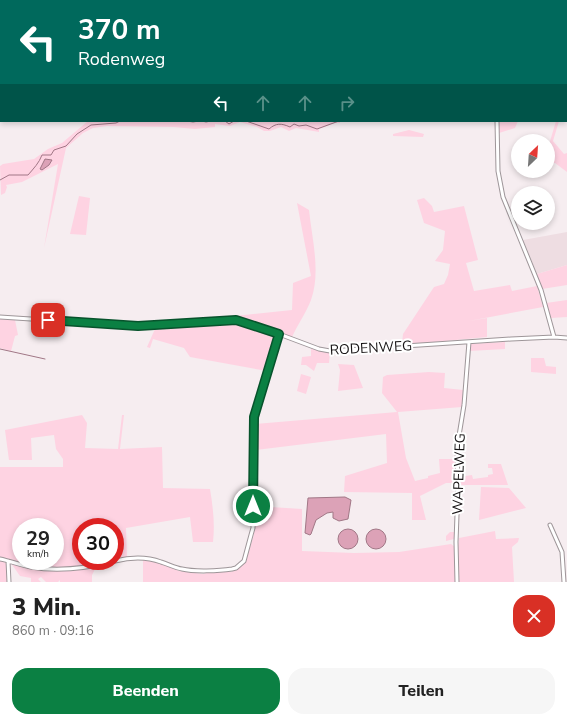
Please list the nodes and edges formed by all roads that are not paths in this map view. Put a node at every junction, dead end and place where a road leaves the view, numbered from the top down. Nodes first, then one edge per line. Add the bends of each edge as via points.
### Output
1 (497, 122) edge
2 (0, 317) edge
3 (279, 334) junction
4 (554, 337) junction
5 (567, 338) edge
6 (469, 342) junction
7 (550, 525) dead end
8 (0, 559) edge
9 (124, 560) edge
10 (8, 561) junction
11 (72, 569) edge
12 (9, 582) edge
13 (457, 582) edge
14 (564, 582) edge

1 - 4 street via 498,171 502,197 540,290
2 - 3 street, RODENWEG via 138,326 236,320
3 - 6 street, RODENWEG via 330,351
3 - 9 street via 254,417 253,528 244,561 232,569 196,570 182,569 142,557
4 - 5 street, RODENWEG
4 - 6 street, RODENWEG
6 - 13 street, WAPELWEG via 464,406 456,448
7 - 14 street via 562,552
8 - 10 street
10 - 11 street via 32,567
10 - 12 street

